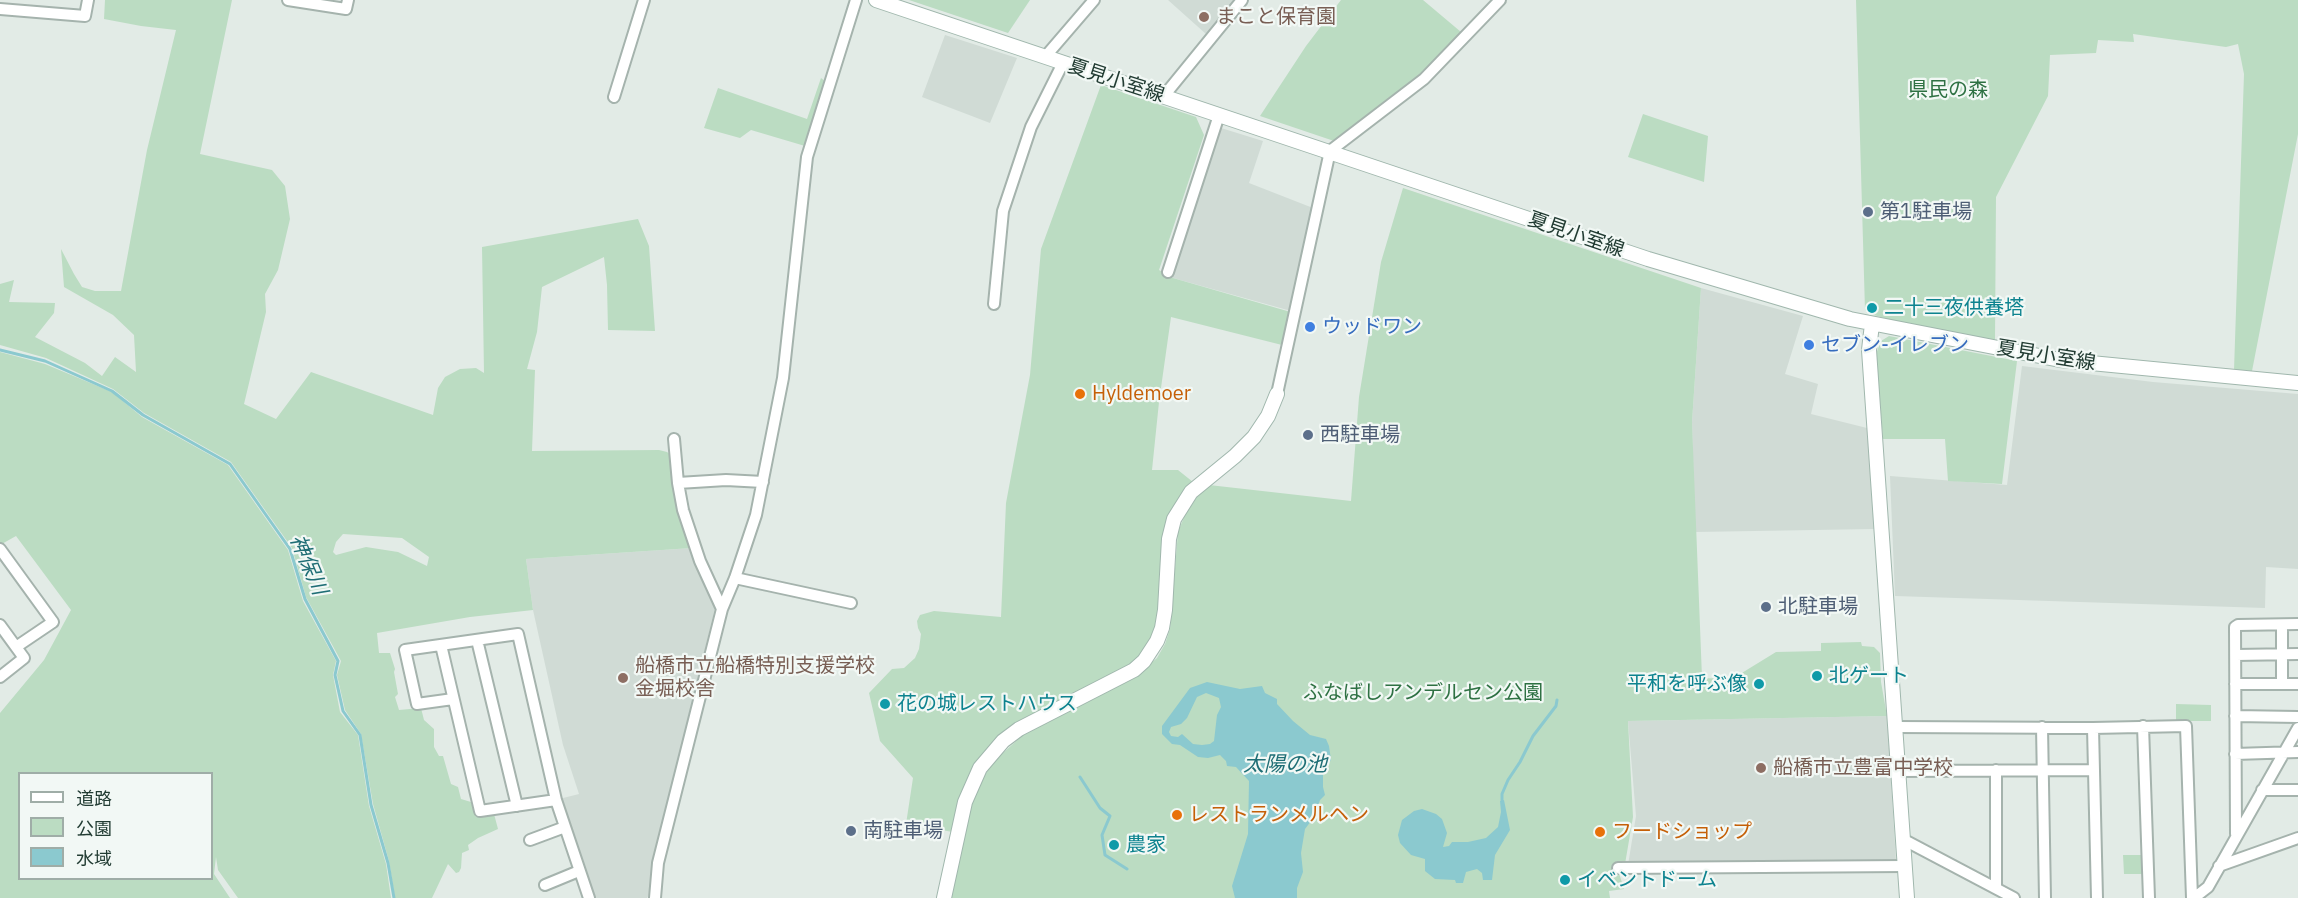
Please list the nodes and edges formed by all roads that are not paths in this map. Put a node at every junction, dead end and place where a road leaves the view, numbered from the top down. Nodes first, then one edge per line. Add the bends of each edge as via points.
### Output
1 (88, 0) edge
2 (288, 0) edge
3 (348, 0) edge
4 (644, 0) edge
5 (856, 0) edge
6 (876, 0) edge
7 (1094, 0) edge
8 (1242, 0) edge
9 (1500, 0) edge
10 (0, 9) edge
11 (1045, 57) junction
12 (1063, 63) junction
13 (614, 97) dead end
14 (1164, 97) junction
15 (1219, 115) junction
16 (1330, 151) junction
17 (1168, 272) dead end
18 (994, 304) dead end
19 (1872, 324) junction
20 (2298, 382) edge
21 (1277, 394) joint
22 (674, 439) dead end
23 (763, 482) junction
24 (678, 483) junction
25 (0, 549) edge
26 (735, 578) junction
27 (850, 603) dead end
28 (722, 609) junction
29 (2298, 624) edge
30 (0, 625) edge
31 (2282, 625) junction
32 (477, 640) junction
33 (441, 645) junction
34 (16, 647) junction
35 (2282, 654) junction
36 (2298, 654) edge
37 (2235, 655) junction
38 (0, 677) edge
39 (2235, 684) junction
40 (2282, 684) junction
41 (2298, 684) edge
42 (453, 699) junction
43 (2235, 716) junction
44 (2298, 717) edge
45 (2143, 726) junction
46 (1896, 727) junction
47 (2042, 727) junction
48 (2093, 728) junction
49 (2298, 728) edge
50 (2298, 752) edge
51 (2284, 753) junction
52 (2235, 754) junction
53 (1996, 770) junction
54 (2043, 770) junction
55 (2094, 770) junction
56 (1899, 771) junction
57 (2262, 790) junction
58 (2298, 790) edge
59 (556, 800) junction
60 (517, 806) junction
61 (565, 827) junction
62 (2236, 834) junction
63 (2298, 838) edge
64 (531, 840) dead end
65 (1903, 842) junction
66 (1905, 866) junction
67 (2219, 866) junction
68 (1618, 868) dead end
69 (579, 871) junction
70 (545, 885) dead end
71 (1996, 888) junction
72 (589, 898) edge
73 (655, 898) edge
74 (944, 898) edge
75 (1907, 898) edge
76 (2014, 898) edge
77 (2045, 898) edge
78 (2097, 898) edge
79 (2149, 898) edge
80 (2193, 898) edge

1 - 10 street via 85,16
2 - 3 street via 346,9
4 - 13 street
5 - 23 street via 807,157 783,378
6 - 11 main road, 夏見小室線
7 - 11 street
8 - 14 street
9 - 16 street via 1424,79
11 - 12 main road, 夏見小室線
12 - 14 main road, 夏見小室線
12 - 18 street via 1031,127 1003,211
14 - 15 main road, 夏見小室線
15 - 16 main road, 夏見小室線
15 - 17 street
16 - 19 main road, 夏見小室線 via 1691,273
16 - 21 street
19 - 20 main road, 夏見小室線 via 2060,360
19 - 46 main road via 1869,350
21 - 74 main road via 1254,437 1191,492 1174,519 1169,539 1164,620 1144,661 1134,670 1019,729 980,768 964,802
22 - 24 street
23 - 24 street
23 - 26 street
24 - 28 street via 697,551
25 - 34 street via 53,622
26 - 27 street
26 - 28 street
28 - 73 street via 658,863
29 - 31 street
30 - 34 street
31 - 35 street
31 - 37 street via 2238,625
32 - 33 street
32 - 59 street via 518,634
32 - 60 street
33 - 42 street
33 - 42 street via 405,650 417,704
34 - 38 street via 24,658
35 - 36 street
35 - 37 street
35 - 40 street
37 - 39 street
39 - 40 street
39 - 43 street
40 - 41 street
42 - 60 street via 480,811
43 - 44 street
43 - 52 street
45 - 48 street
45 - 79 street
45 - 80 street via 2186,726
46 - 47 street
46 - 56 main road
47 - 48 street
47 - 54 street
48 - 55 street
49 - 51 street
50 - 51 street
51 - 52 street
51 - 57 street
52 - 62 street
53 - 54 street
53 - 56 street
53 - 71 street
54 - 55 street
54 - 77 street
55 - 78 street
56 - 65 main road
57 - 58 street
57 - 62 street
59 - 60 street
59 - 61 street
61 - 64 street
61 - 69 street
62 - 67 street
63 - 67 street
65 - 66 main road
65 - 71 street
66 - 68 street
66 - 75 main road
67 - 80 street via 2208,887
69 - 70 street
69 - 72 street
71 - 76 street

